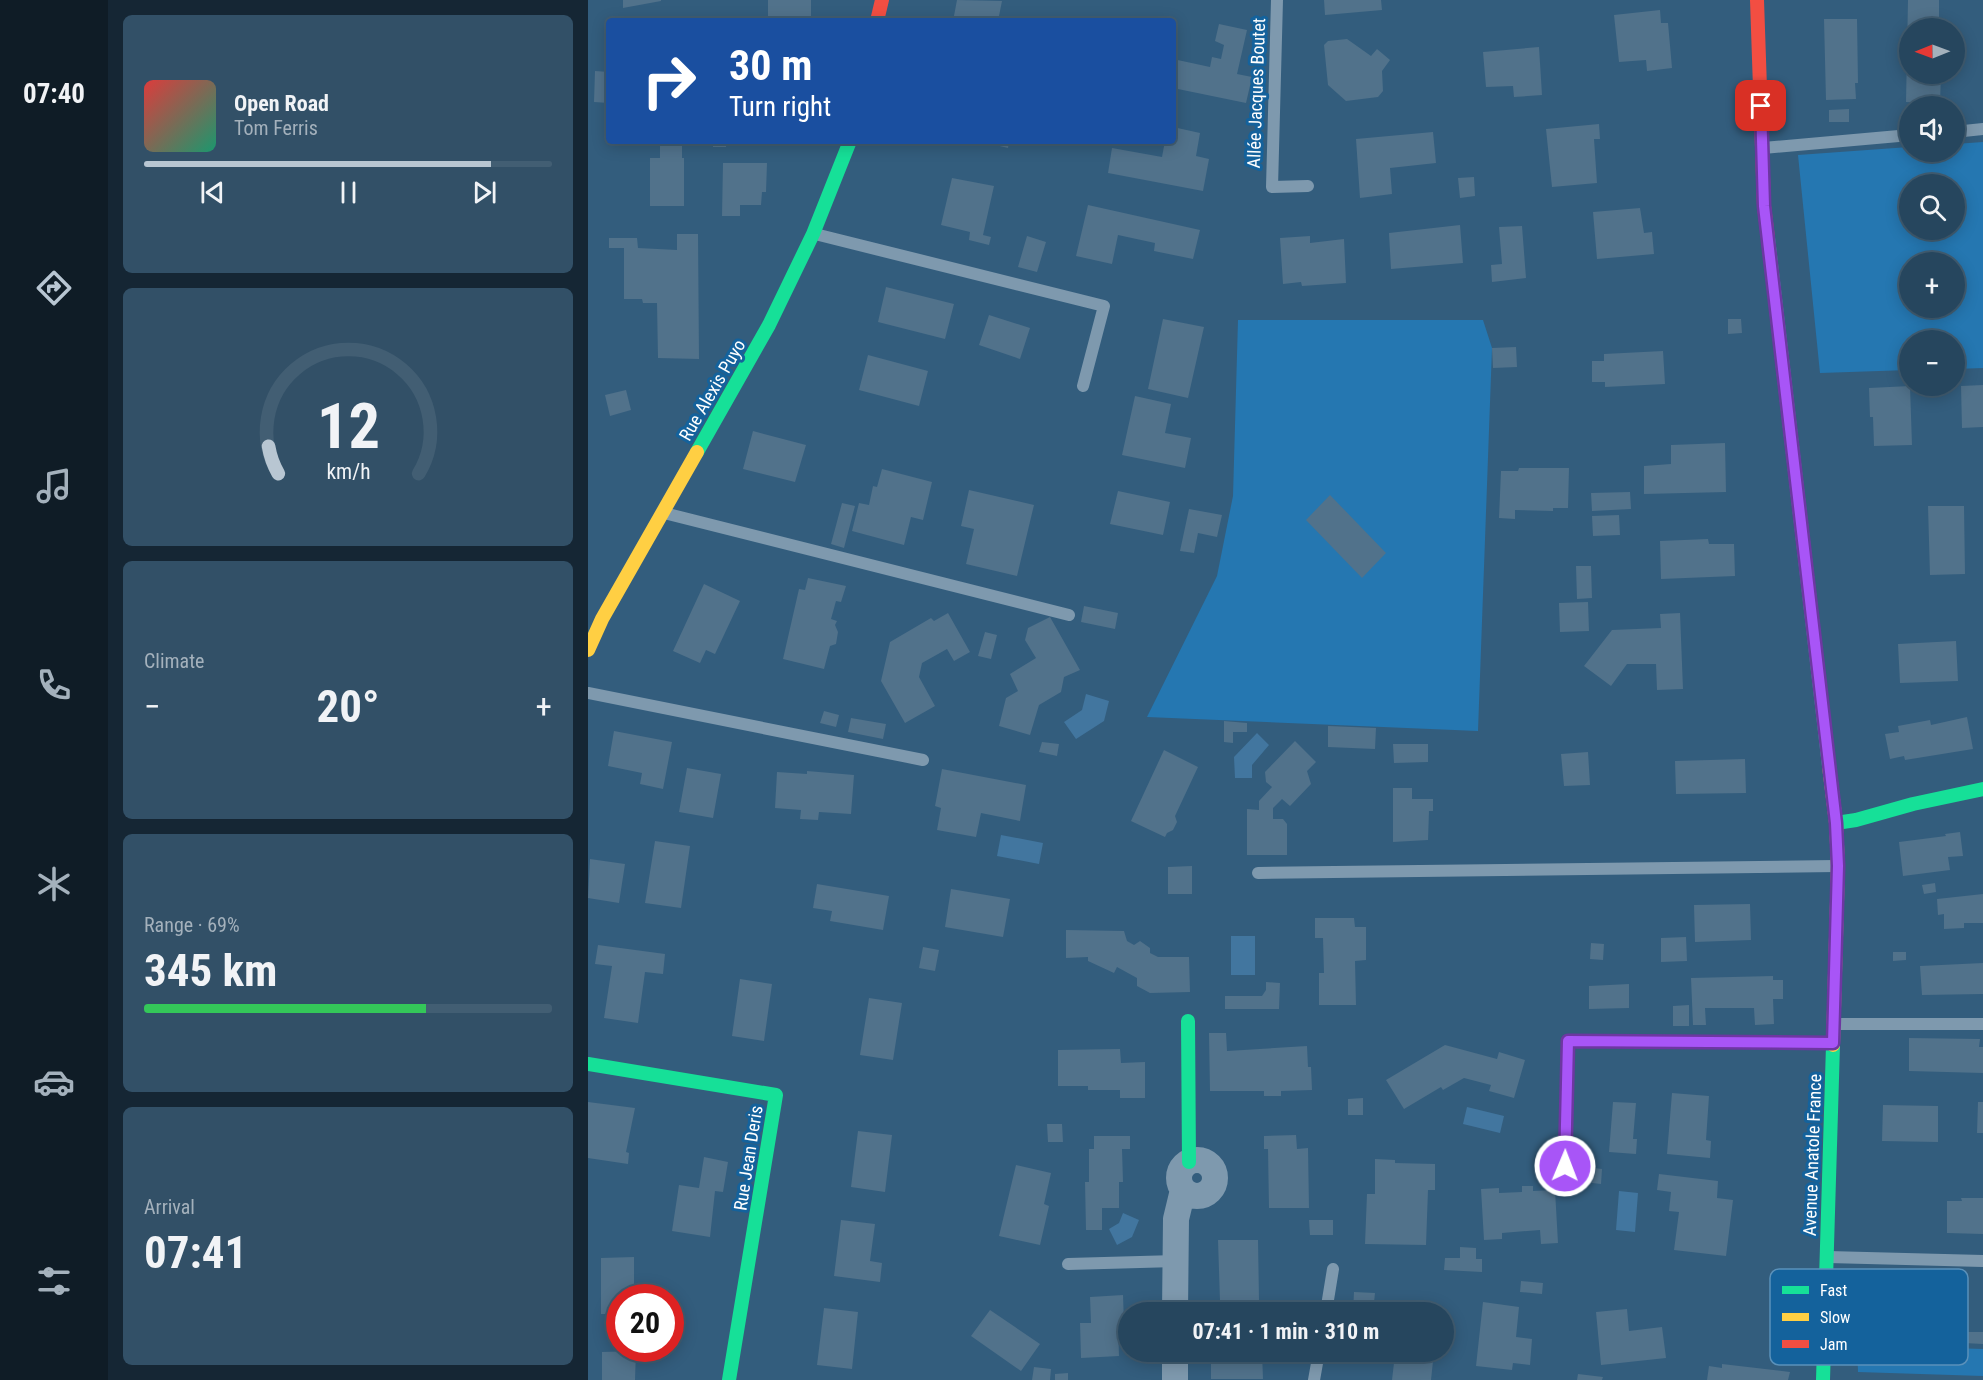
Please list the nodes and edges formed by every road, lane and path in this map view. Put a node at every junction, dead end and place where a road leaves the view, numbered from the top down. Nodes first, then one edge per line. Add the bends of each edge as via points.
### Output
1 (882, 0) edge
2 (1277, 0) edge
3 (1757, 0) edge
4 (878, 18) edge
5 (1983, 129) edge
6 (1965, 131) edge
7 (1899, 136) edge
8 (849, 144) edge
9 (1762, 148) junction
10 (1308, 186) dead end
11 (813, 234) junction
12 (1083, 386) dead end
13 (663, 513) junction
14 (1069, 615) dead end
15 (588, 650) edge
16 (588, 693) edge
17 (923, 760) dead end
18 (1983, 789) edge
19 (1836, 823) junction
20 (1838, 866) junction
21 (1258, 873) dead end
22 (1188, 1021) dead end
23 (1834, 1024) junction
24 (1983, 1024) edge
25 (1833, 1043) junction
26 (588, 1064) edge
27 (1189, 1162) joint
28 (1565, 1166) dead end
29 (1827, 1257) junction
30 (1176, 1261) junction
31 (1983, 1261) edge
32 (1068, 1264) dead end
33 (1334, 1269) dead end
34 (1827, 1269) edge
35 (1175, 1302) edge
36 (1328, 1302) edge
37 (1175, 1362) edge
38 (1317, 1362) edge
39 (1823, 1365) edge
40 (729, 1380) edge
41 (1175, 1380) edge
42 (1314, 1380) edge
43 (1823, 1380) edge

1 - 4 street
2 - 10 lane, Allée Jacques Boutet via 1272,187
3 - 9 street, Avenue Anatole France
5 - 6 lane
7 - 9 lane
8 - 11 street, Rue Alexis Puyo
9 - 19 street, Avenue Anatole France via 1764,206
11 - 12 lane via 1104,306
11 - 13 street, Rue Alexis Puyo via 769,325
13 - 14 lane
13 - 15 street, Rue Alexis Puyo
16 - 17 lane
18 - 19 street
19 - 20 street, Avenue Anatole France
20 - 21 lane
20 - 23 street, Avenue Anatole France
22 - 27 street
23 - 24 lane
23 - 25 street, Avenue Anatole France
25 - 28 lane via 1568,1041
25 - 29 street, Avenue Anatole France
26 - 40 street, Rue Jean Deris via 776,1095
27 - 30 street via 1196,1160 1210,1166 1215,1180 1212,1188 1198,1197 1183,1190 1176,1219
29 - 31 lane
29 - 34 street, Avenue Anatole France
30 - 32 lane
30 - 35 street
33 - 36 lane
37 - 41 street
38 - 42 lane
39 - 43 street, Avenue Anatole France

